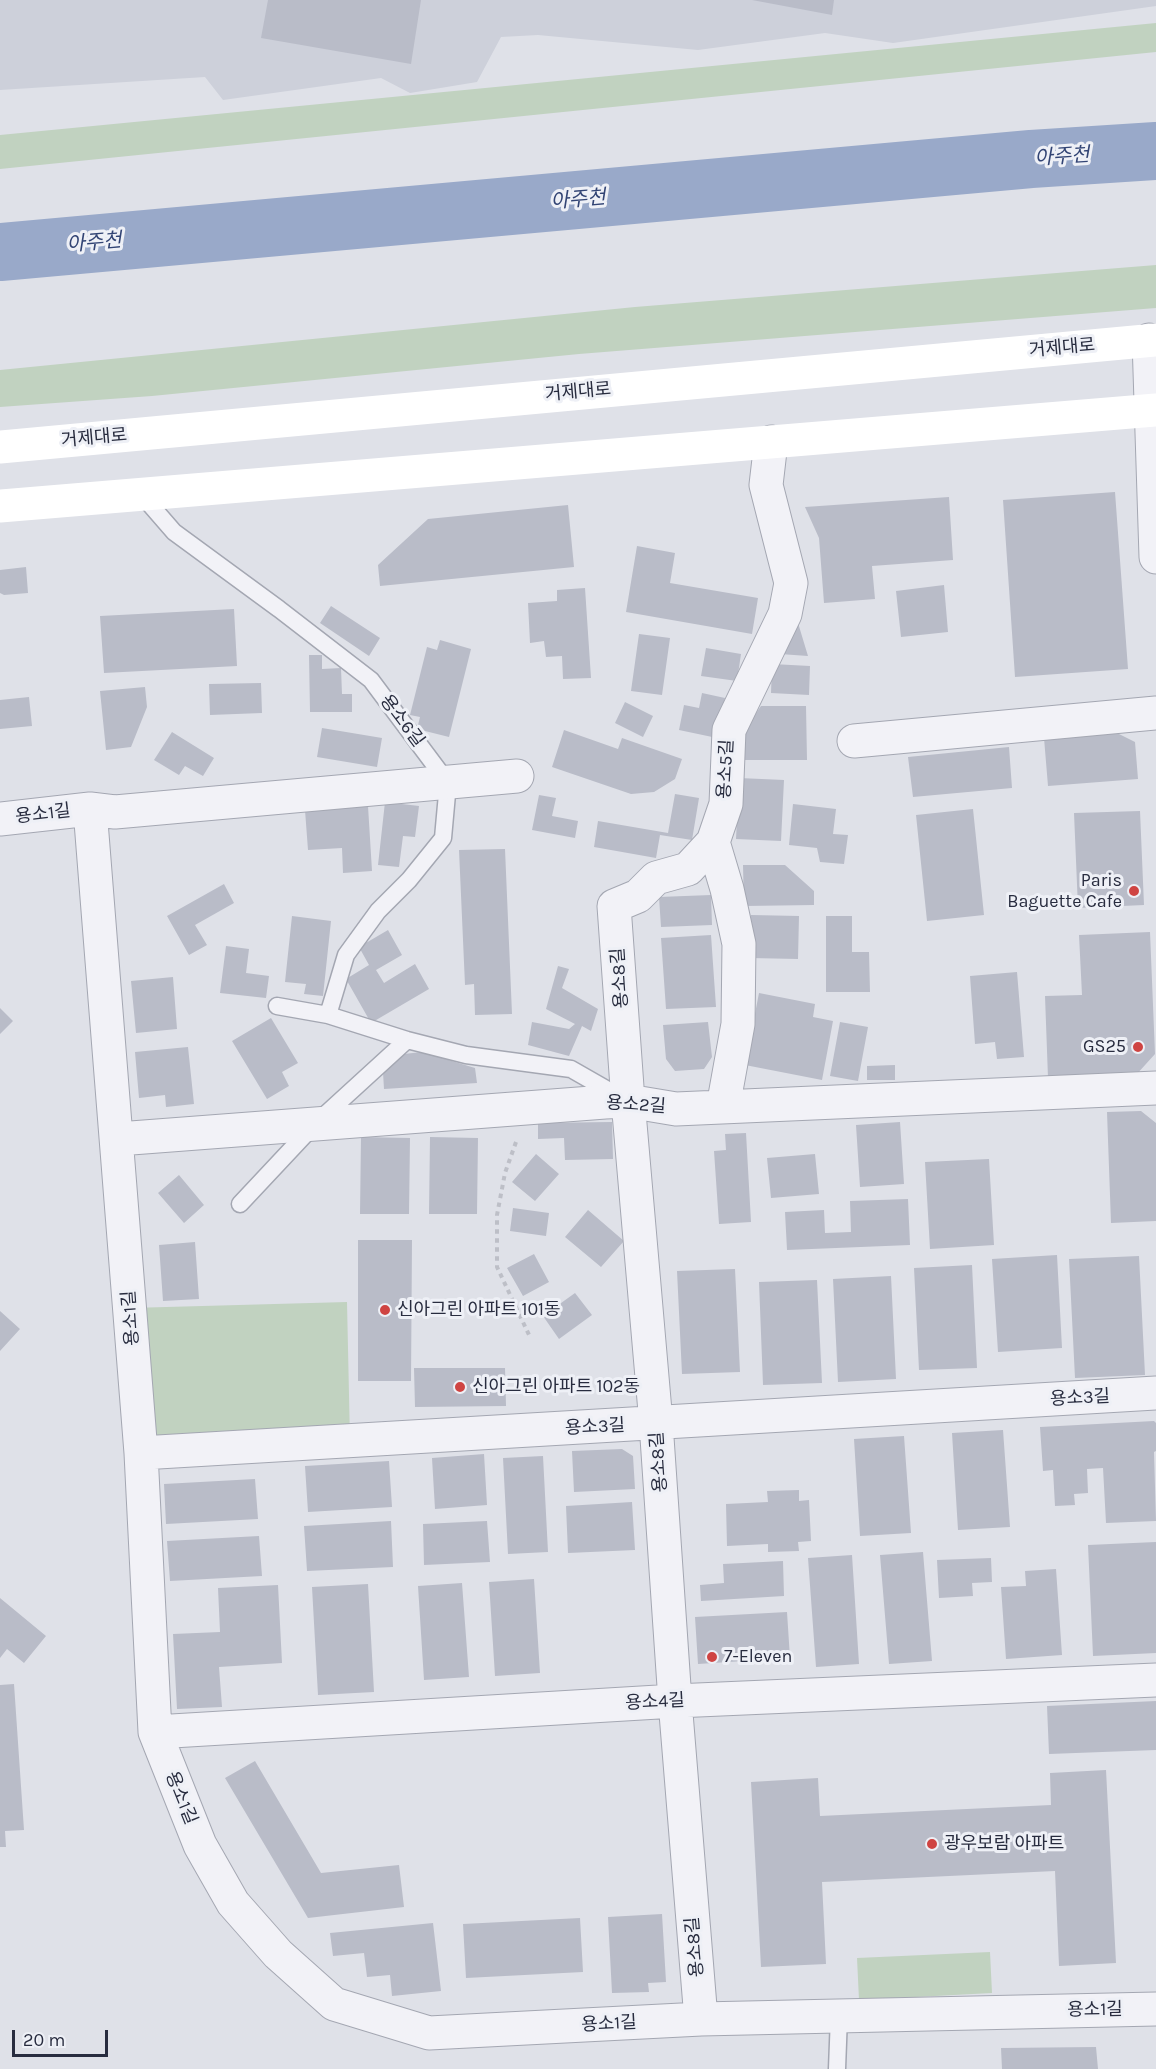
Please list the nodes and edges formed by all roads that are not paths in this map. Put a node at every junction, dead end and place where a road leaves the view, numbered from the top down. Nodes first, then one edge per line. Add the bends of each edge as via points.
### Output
1 (1152, 340) edge
2 (1154, 410) edge
3 (771, 442) junction
4 (0, 447) edge
5 (141, 494) junction
6 (0, 506) edge
7 (1156, 557) edge
8 (1156, 713) edge
9 (854, 741) dead end
10 (517, 776) dead end
11 (448, 783) junction
12 (90, 809) junction
13 (0, 819) edge
14 (713, 842) junction
15 (277, 1006) dead end
16 (328, 1015) junction
17 (407, 1040) junction
18 (1156, 1088) edge
19 (628, 1101) junction
20 (723, 1107) junction
21 (315, 1124) junction
22 (118, 1139) junction
23 (240, 1204) dead end
24 (1156, 1393) edge
25 (656, 1423) junction
26 (141, 1453) junction
27 (1156, 1680) edge
28 (675, 1701) junction
29 (155, 1732) junction
30 (1156, 2009) edge
31 (839, 2016) junction
32 (701, 2019) junction
33 (837, 2069) edge

1 - 2 street
1 - 4 street, 거제대로
2 - 3 street
2 - 7 street
3 - 5 street
3 - 14 street, 용소5길 via 766,485 791,583 785,614 729,730 726,804
5 - 6 street
5 - 11 lane, 용소6길 via 174,532 371,680
8 - 9 street
10 - 11 street
11 - 12 street via 115,812
11 - 16 lane via 443,838 378,911 346,956
12 - 13 street, 용소1길
12 - 22 street, 용소1길
14 - 19 street, 용소8길 via 688,869 656,878 638,896 614,906
14 - 20 street via 739,944 738,1023
15 - 16 lane
16 - 17 lane
17 - 19 lane via 466,1055 571,1069
17 - 21 lane
18 - 20 street, 용소2길
19 - 20 street, 용소2길 via 676,1108
19 - 21 street, 용소2길
19 - 25 street, 용소8길
21 - 22 street, 용소2길
21 - 23 lane
22 - 26 street, 용소1길
24 - 25 street, 용소3길
25 - 26 street, 용소3길
25 - 28 street, 용소8길
26 - 29 street, 용소1길
27 - 28 street, 용소4길
28 - 29 street, 용소4길
28 - 32 street, 용소8길
29 - 32 street, 용소1길 via 200,1845 233,1903 278,1954 334,2004 429,2033
30 - 31 street, 용소1길
31 - 32 street, 용소1길
31 - 33 lane

